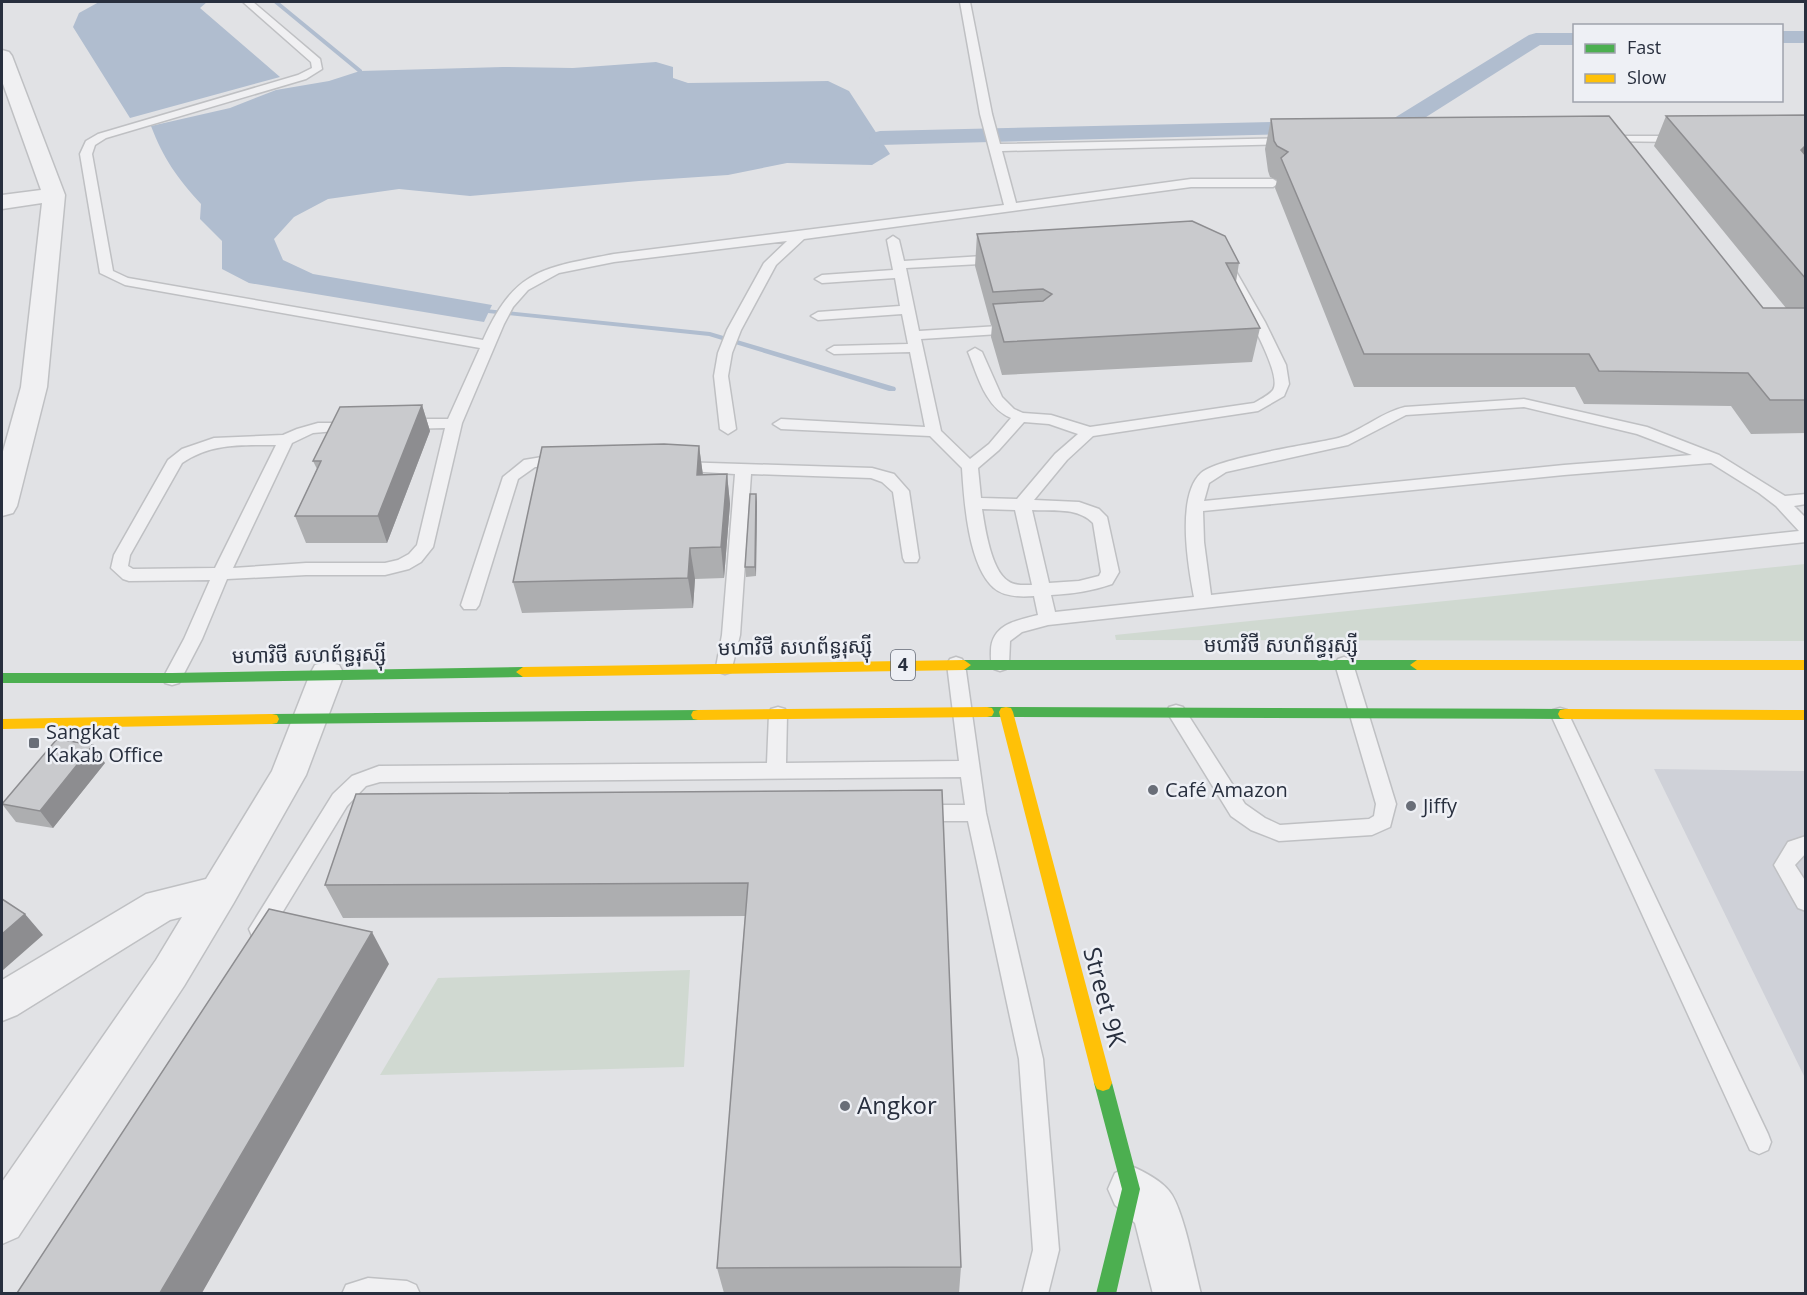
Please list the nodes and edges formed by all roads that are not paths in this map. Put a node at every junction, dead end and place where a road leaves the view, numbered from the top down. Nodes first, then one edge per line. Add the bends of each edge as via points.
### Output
1 (248, 2) edge
2 (965, 2) edge
3 (2, 56) edge
4 (1586, 139) edge
5 (1690, 139) edge
6 (1304, 141) edge
7 (997, 154) junction
8 (1273, 183) dead end
9 (54, 195) junction
10 (2, 202) edge
11 (1011, 208) junction
12 (800, 236) junction
13 (893, 240) dead end
14 (1209, 252) edge
15 (1014, 258) edge
16 (899, 269) junction
17 (822, 279) dead end
18 (909, 309) junction
19 (818, 316) dead end
20 (1028, 328) edge
21 (915, 341) junction
22 (488, 345) junction
23 (834, 350) dead end
24 (975, 352) dead end
25 (1020, 417) junction
26 (454, 423) junction
27 (781, 424) dead end
28 (365, 425) edge
29 (387, 425) edge
30 (728, 429) dead end
31 (934, 432) junction
32 (1089, 432) junction
33 (286, 440) junction
34 (1713, 459) junction
35 (577, 462) edge
36 (660, 466) edge
37 (970, 467) junction
38 (743, 471) junction
39 (1806, 499) edge
40 (1782, 502) junction
41 (972, 503) junction
42 (1022, 504) junction
43 (2, 506) edge
44 (1194, 507) junction
45 (1806, 529) edge
46 (1806, 536) edge
47 (911, 558) dead end
48 (221, 574) junction
49 (1041, 590) junction
50 (1203, 601) junction
51 (470, 605) dead end
52 (1048, 619) junction
53 (956, 664) junction
54 (1000, 664) junction
55 (1344, 664) junction
56 (1806, 665) edge
57 (725, 667) junction
58 (327, 674) junction
59 (2, 678) edge
60 (172, 678) junction
61 (1003, 683) dead end
62 (1006, 707) junction
63 (1176, 712) junction
64 (962, 713) junction
65 (778, 714) junction
66 (1360, 714) junction
67 (1560, 715) junction
68 (1806, 715) edge
69 (311, 718) junction
70 (2, 724) edge
71 (969, 768) junction
72 (776, 770) junction
73 (541, 772) junction
74 (536, 794) edge
75 (905, 813) edge
76 (976, 813) junction
77 (327, 818) junction
78 (351, 818) edge
79 (1806, 844) edge
80 (219, 892) junction
81 (1806, 902) edge
82 (247, 950) edge
83 (2, 1002) edge
84 (1759, 1142) dead end
85 (1131, 1189) junction
86 (2, 1221) edge
87 (355, 1293) edge
88 (408, 1293) edge
89 (1035, 1293) edge
90 (1106, 1293) edge
91 (1177, 1293) edge

1 - 22 lane via 316,61 317,69 271,87 102,135 90,143 86,154 107,273 125,281
2 - 7 lane
3 - 9 street
4 - 5 lane
6 - 7 lane
7 - 11 lane
8 - 11 lane via 1191,183
9 - 10 street
9 - 43 street via 34,387
11 - 12 lane
12 - 22 lane via 614,258 555,270 523,287 507,306
12 - 30 lane via 771,263 725,353 722,376
13 - 16 lane
14 - 32 lane via 1227,265 1258,322 1279,365 1279,393 1258,407
15 - 16 lane
16 - 17 lane
16 - 18 lane
18 - 19 lane
18 - 21 lane
20 - 21 lane
21 - 23 lane
21 - 31 lane
22 - 26 lane
24 - 25 lane via 995,399
25 - 32 lane via 1051,420
25 - 37 lane
26 - 29 lane
26 - 48 lane via 425,547 415,558 385,569
27 - 31 lane
28 - 33 lane via 320,427
31 - 37 lane
32 - 42 lane via 1061,457
33 - 48 lane
33 - 48 lane via 219,442 187,450 176,460 122,555 120,568 129,575
34 - 40 lane
34 - 44 lane
34 - 44 lane via 1642,430 1524,403 1405,411 1343,442 1221,468 1203,480
35 - 51 lane via 542,460 524,464 511,477
36 - 38 lane
37 - 41 lane
38 - 47 lane via 872,473 888,478 902,491
38 - 57 lane via 731,635
39 - 40 lane
40 - 45 lane
41 - 42 lane
41 - 49 lane via 990,575 1001,585 1018,591
42 - 49 lane
42 - 49 lane via 1079,507 1101,521 1110,572 1106,580 1090,586
44 - 50 lane
46 - 50 lane
48 - 60 lane
49 - 52 lane
50 - 52 lane
52 - 54 lane via 1006,634 1001,641
53 - 54 main road, មហាវិថី សហព័ន្ធរុស្ស៊ី / 4
53 - 57 main road, មហាវិថី សហព័ន្ធរុស្ស៊ី / 4
53 - 64 lane
54 - 55 main road, មហាវិថី សហព័ន្ធរុស្ស៊ី / 4
54 - 61 main road
55 - 56 main road, មហាវិថី សហព័ន្ធរុស្ស៊ី / 4
55 - 66 lane
57 - 58 main road, មហាវិថី សហព័ន្ធរុស្ស៊ី / 4
58 - 60 main road, មហាវិថី សហព័ន្ធរុស្ស៊ី / 4
58 - 69 street
59 - 60 main road, មហាវិថី សហព័ន្ធរុស្ស៊ី / 4
62 - 63 main road
62 - 64 main road
62 - 85 main road, Street 9K
63 - 66 main road
63 - 66 lane via 1238,810 1279,833 1372,827 1383,821 1386,804
64 - 65 main road
64 - 71 lane
65 - 69 main road
65 - 72 lane
66 - 67 main road
67 - 68 main road
67 - 84 lane
69 - 70 main road
69 - 80 street via 288,775
71 - 72 lane
71 - 76 lane
72 - 73 lane
73 - 74 lane
73 - 77 lane via 379,774 359,781
75 - 76 lane
76 - 89 lane via 1031,1059 1046,1250
77 - 78 lane
77 - 82 lane
79 - 81 lane via 1795,848 1784,865
80 - 83 street via 160,906
80 - 86 street via 170,973
85 - 90 main road, Street 9K
85 - 91 street via 1155,1210
87 - 88 lane

